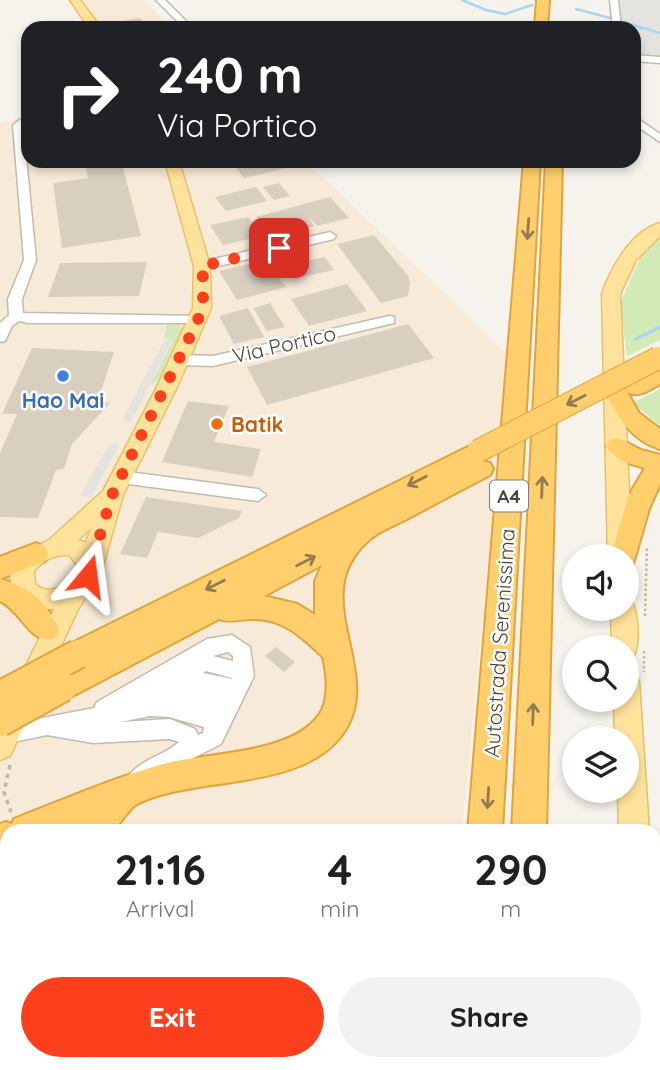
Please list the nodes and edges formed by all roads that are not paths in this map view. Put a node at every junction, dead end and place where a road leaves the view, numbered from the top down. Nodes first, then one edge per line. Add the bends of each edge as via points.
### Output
1 (75, 0) edge
2 (160, 0) edge
3 (543, 0) edge
4 (614, 0) edge
5 (90, 21) edge
6 (182, 21) edge
7 (542, 21) edge
8 (616, 21) edge
9 (641, 59) edge
10 (660, 60) edge
11 (21, 123) edge
12 (641, 124) edge
13 (660, 139) edge
14 (21, 159) edge
15 (22, 168) edge
16 (174, 168) edge
17 (532, 168) edge
18 (554, 168) edge
19 (660, 228) edge
20 (330, 236) dead end
21 (202, 266) junction
22 (16, 316) junction
23 (198, 320) junction
24 (389, 320) dead end
25 (0, 338) edge
26 (179, 360) junction
27 (659, 363) edge
28 (626, 390) junction
29 (660, 441) edge
30 (618, 446) junction
31 (480, 460) junction
32 (660, 467) edge
33 (116, 486) junction
34 (258, 495) dead end
35 (359, 533) junction
36 (622, 544) edge
37 (626, 544) edge
38 (47, 550) junction
39 (89, 566) junction
40 (0, 568) edge
41 (16, 589) edge
42 (77, 590) junction
43 (202, 615) junction
44 (45, 629) junction
45 (336, 650) junction
46 (235, 693) junction
47 (0, 696) edge
48 (146, 696) junction
49 (123, 710) junction
50 (635, 712) edge
51 (88, 717) junction
52 (12, 729) edge
53 (212, 739) junction
54 (188, 751) junction
55 (130, 789) junction
56 (80, 824) edge
57 (485, 824) edge
58 (529, 824) edge
59 (634, 824) edge

1 - 5 main road
2 - 6 street
3 - 7 highway
4 - 8 street
9 - 10 street
11 - 14 street
12 - 13 street
15 - 22 street via 30,260 15,299
16 - 21 main road
17 -> 57 highway, Autostrada Serenissima / A4
58 -> 18 highway, Autostrada Serenissima / A4
19 - 28 main road via 625,260 611,294
20 - 21 street
21 - 23 main road via 204,293
22 - 23 street
22 - 25 street
23 - 26 main road
24 - 26 street, Via Portico via 213,360
26 - 33 main road
27 - 28 highway
27 -> 31 highway, bridge
28 - 29 highway via 630,418
28 - 30 main road
28 - 31 highway
30 - 32 highway
30 - 36 main road
31 - 35 highway
31 -> 47 highway, bridge
32 - 37 highway via 642,493
33 - 34 street
33 - 38 main road
33 - 39 main road
43 -> 35 highway
35 - 45 highway via 340,554 328,579 327,610
38 - 39 main road via 71,546 81,551
38 - 40 highway
38 - 41 main road via 22,569
39 - 42 main road via 88,576
41 - 42 main road via 62,598
41 - 44 highway via 16,596 28,604
41 - 44 main road via 47,618
42 - 52 main road
43 - 45 highway via 256,604 279,608 314,629
43 - 52 highway, bridge via 63,687
44 - 52 main road
45 - 55 highway via 342,694 337,711 315,741 266,762 172,777
46 - 48 street via 222,705 171,691
46 - 48 street via 180,676
46 - 51 street via 243,653 224,642
46 - 53 street
48 - 49 street
49 - 51 street
49 - 53 street via 169,708 210,719 215,723
50 - 59 main road
51 - 52 street
52 - 54 street via 93,733 170,729 188,736
53 - 54 street
54 - 55 street via 161,761
55 - 56 highway via 106,811

